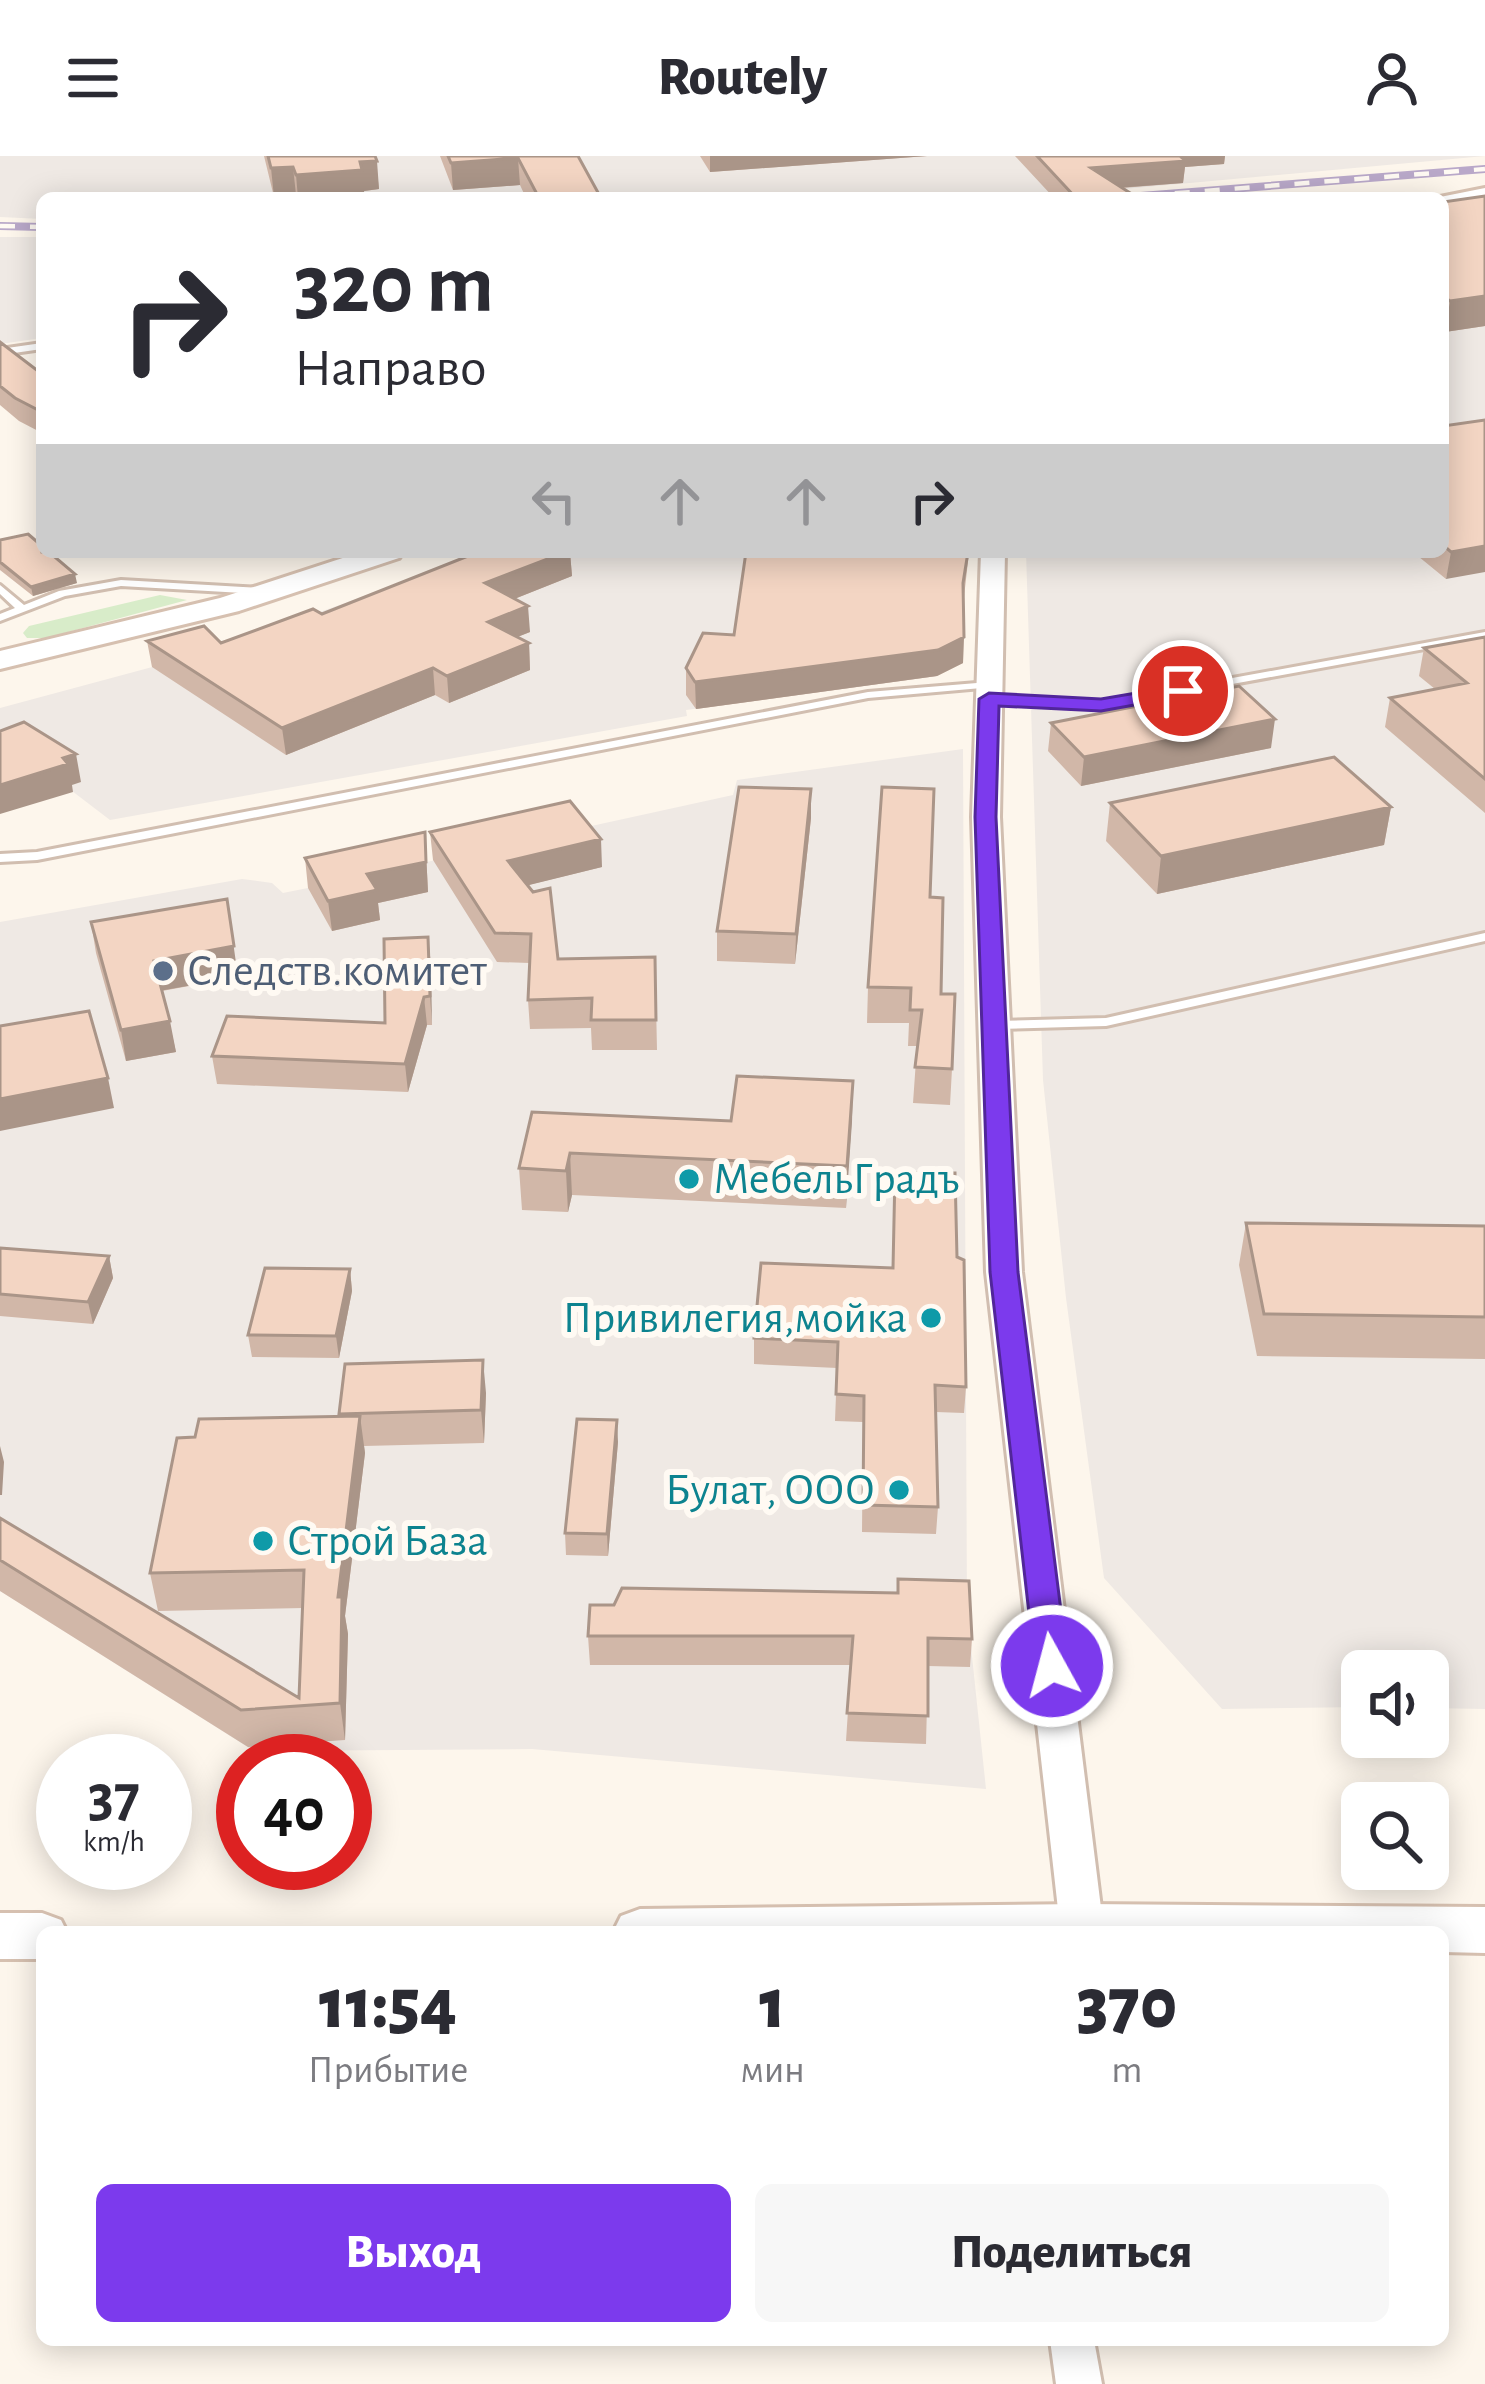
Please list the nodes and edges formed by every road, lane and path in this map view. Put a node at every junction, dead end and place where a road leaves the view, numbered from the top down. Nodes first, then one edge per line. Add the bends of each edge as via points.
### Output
1 (1485, 194) edge
2 (1449, 201) edge
3 (36, 347) edge
4 (0, 352) edge
5 (372, 558) edge
6 (993, 558) edge
7 (0, 588) edge
8 (274, 592) junction
9 (22, 609) junction
10 (0, 618) edge
11 (1485, 634) edge
12 (0, 660) edge
13 (989, 692) junction
14 (0, 859) edge
15 (1485, 937) edge
16 (995, 1025) junction
17 (1049, 1926) edge
18 (1449, 1930) edge
19 (1485, 1930) edge
20 (0, 1936) edge
21 (36, 1936) edge
22 (1073, 2346) edge
23 (1079, 2384) edge

1 - 2 main road
3 - 4 lane
5 - 8 main road
6 - 13 street
7 - 9 lane
8 - 9 lane via 121,583
8 - 12 main road
9 - 10 lane
11 - 13 lane via 1101,705
13 - 14 lane via 868,695
13 - 16 street
15 - 16 lane via 1106,1022
16 - 17 street
18 - 19 main road
20 - 21 main road
22 - 23 street

